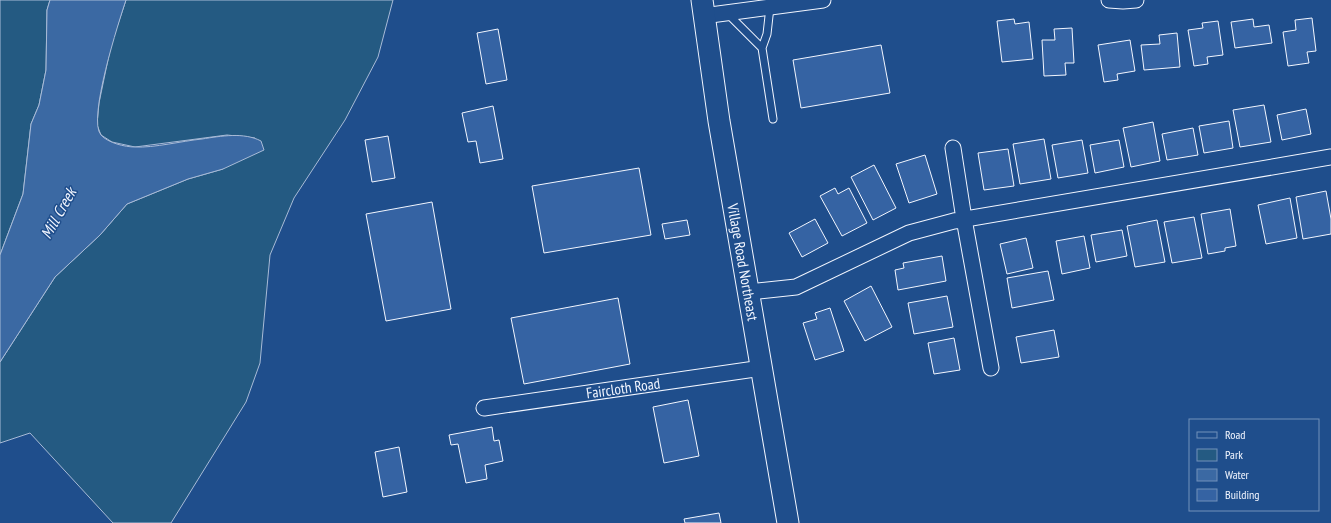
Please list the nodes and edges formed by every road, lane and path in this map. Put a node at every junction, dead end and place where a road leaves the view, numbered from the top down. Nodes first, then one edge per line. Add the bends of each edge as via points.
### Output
1 (823, 0) edge
2 (770, 7) junction
3 (703, 8) edge
4 (727, 12) junction
5 (762, 48) junction
6 (773, 118) dead end
7 (953, 148) dead end
8 (1331, 157) edge
9 (964, 219) junction
10 (749, 292) junction
11 (762, 368) junction
12 (991, 368) dead end
13 (484, 408) dead end
14 (788, 523) edge

1 - 2 street
2 - 4 street
2 - 5 lane via 767,34
3 - 4 street
3 - 10 main road, Village Road Northeast via 719,122
4 - 5 lane
5 - 6 lane
7 - 9 street
8 - 9 street
9 - 10 street via 909,233 796,287
9 - 12 street
10 - 11 main road, Village Road Northeast
11 - 13 street, Faircloth Road
11 - 14 main road, Village Road Northeast

